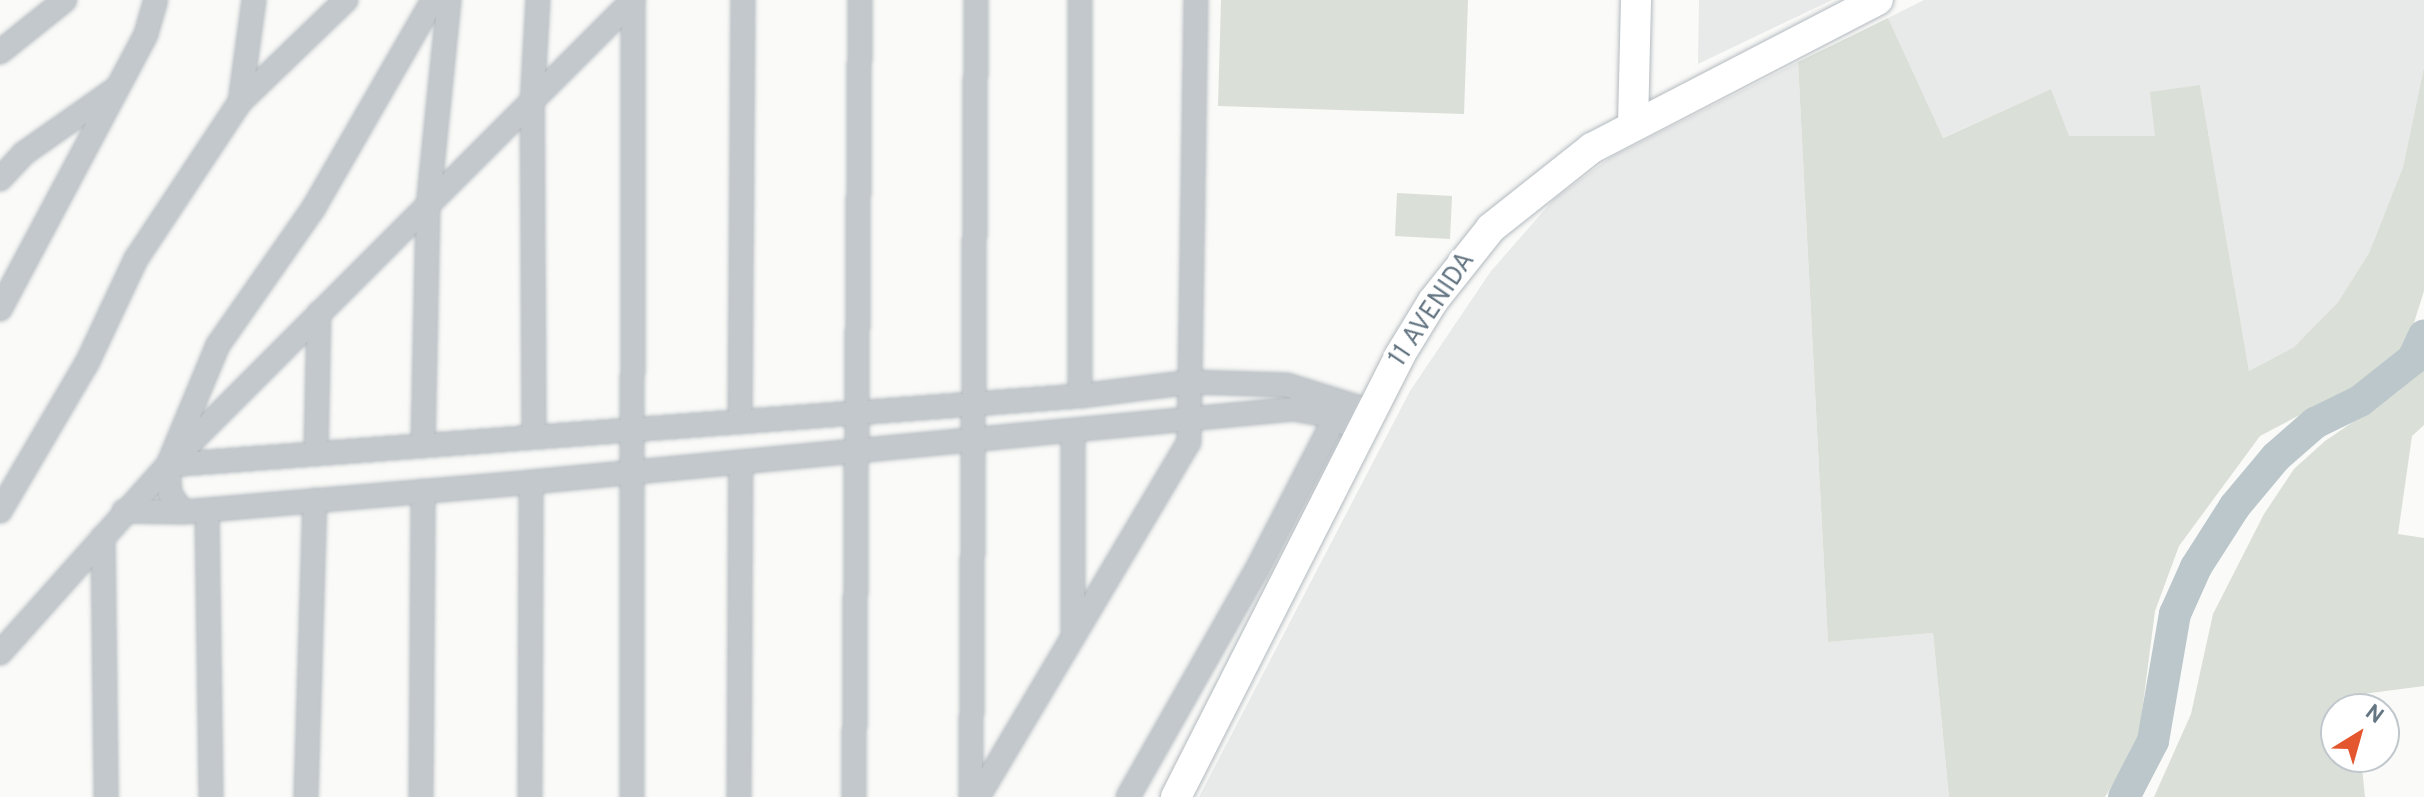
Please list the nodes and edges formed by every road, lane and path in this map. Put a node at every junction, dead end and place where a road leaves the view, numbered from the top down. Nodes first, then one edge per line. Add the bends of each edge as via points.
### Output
1 (65, 0) edge
2 (156, 0) edge
3 (254, 0) edge
4 (346, 0) edge
5 (433, 0) edge
6 (449, 0) edge
7 (538, 0) edge
8 (633, 0) edge
9 (743, 0) edge
10 (860, 0) edge
11 (976, 0) edge
12 (1080, 0) edge
13 (1196, 0) edge
14 (1636, 0) edge
15 (1878, 0) edge
16 (0, 52) edge
17 (114, 90) junction
18 (240, 102) junction
19 (532, 106) junction
20 (1633, 124) junction
21 (0, 179) edge
22 (428, 207) junction
23 (0, 309) edge
24 (319, 313) junction
25 (1191, 382) junction
26 (1080, 396) junction
27 (970, 404) junction
28 (858, 412) junction
29 (1352, 415) junction
30 (1192, 421) junction
31 (740, 422) junction
32 (632, 427) junction
33 (1073, 432) junction
34 (534, 437) junction
35 (970, 441) junction
36 (423, 445) junction
37 (316, 452) junction
38 (858, 452) junction
39 (741, 463) junction
40 (168, 465) junction
41 (632, 473) junction
42 (531, 482) junction
43 (423, 491) junction
44 (315, 500) junction
45 (207, 510) junction
46 (0, 511) edge
47 (124, 511) junction
48 (183, 512) junction
49 (103, 537) junction
50 (1073, 632) junction
51 (0, 653) edge
52 (106, 797) edge
53 (211, 797) edge
54 (306, 797) edge
55 (421, 797) edge
56 (530, 797) edge
57 (632, 797) edge
58 (739, 797) edge
59 (854, 797) edge
60 (971, 797) edge
61 (978, 797) edge
62 (1128, 797) edge
63 (1176, 797) edge

1 - 16 street
2 - 17 street via 146,34
3 - 18 street
4 - 18 street
5 - 40 street via 313,209 218,345
6 - 22 street
7 - 19 street
8 - 19 street
8 - 32 street
9 - 31 street
10 - 28 street
11 - 27 street
12 - 26 street
13 - 25 street
14 - 20 main road
15 - 20 main road, 11 AVENIDA
17 - 21 street via 23,154
17 - 23 street
18 - 46 street via 136,259 87,363
19 - 22 street
19 - 34 street
20 - 29 main road, 11 AVENIDA via 1551,176 1491,228
22 - 24 street
22 - 36 street
24 - 37 street
24 - 40 street
25 - 26 street
25 - 29 street via 1287,385
25 - 30 street
26 - 27 street
27 - 28 street
27 - 35 street
28 - 31 street
28 - 38 street
29 - 30 street via 1293,409
29 - 62 street
29 - 63 main road, 11 AVENIDA
30 - 33 street
30 - 50 street via 1189,442
31 - 32 street
32 - 34 street
32 - 41 street
33 - 35 street
33 - 50 street
34 - 36 street
35 - 38 street
35 - 60 street
36 - 37 street
37 - 40 street
38 - 39 street
38 - 59 street
39 - 41 street
39 - 58 street
40 - 47 street
40 - 48 street via 170,494
41 - 42 street
41 - 57 street
42 - 43 street
42 - 56 street
43 - 44 street
43 - 55 street
44 - 45 street
44 - 54 street
45 - 48 street
45 - 53 street
47 - 48 street
47 - 49 street
49 - 51 street
49 - 52 street
50 - 61 street

